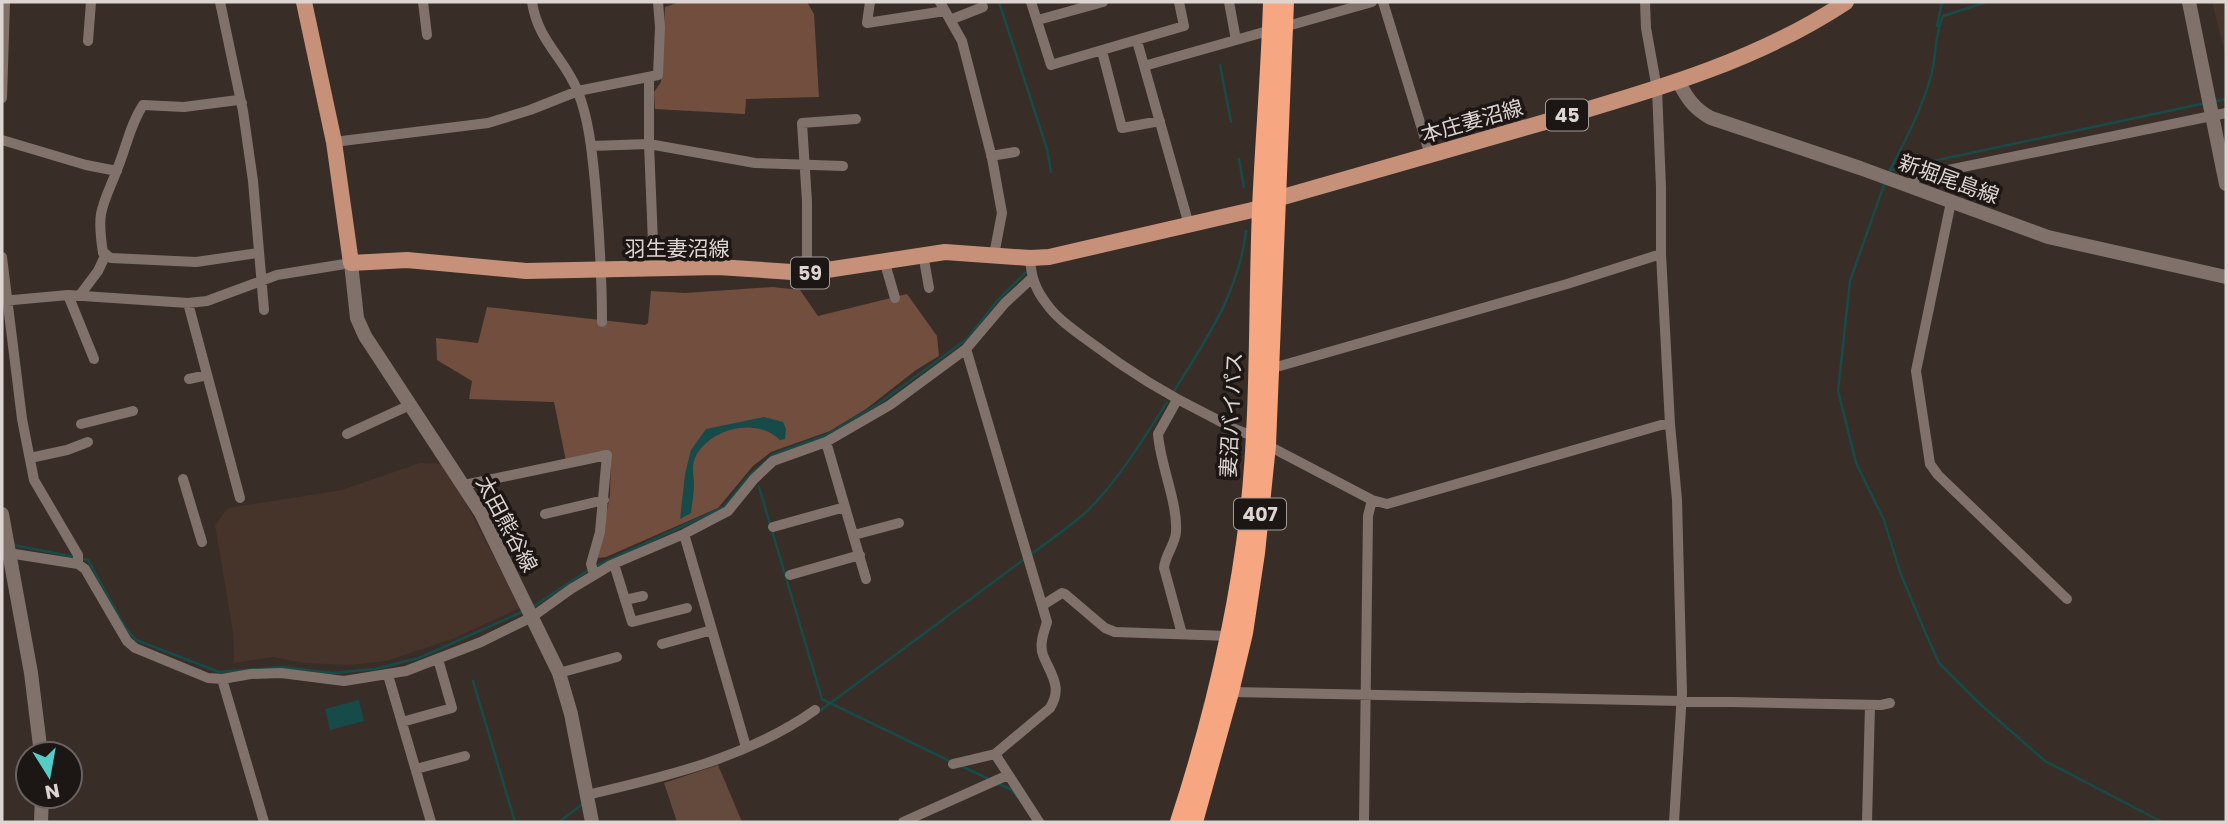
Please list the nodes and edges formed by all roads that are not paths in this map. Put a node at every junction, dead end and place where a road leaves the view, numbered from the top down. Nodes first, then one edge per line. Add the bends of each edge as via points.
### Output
1 (5, 2) edge
2 (91, 2) edge
3 (220, 2) edge
4 (304, 2) edge
5 (423, 2) edge
6 (531, 2) edge
7 (659, 2) edge
8 (870, 2) edge
9 (1031, 2) edge
10 (1103, 2) edge
11 (1179, 2) edge
12 (1229, 2) edge
13 (1272, 2) edge
14 (1285, 2) edge
15 (1372, 2) edge
16 (1383, 2) edge
17 (1645, 2) edge
18 (1846, 2) edge
19 (2189, 2) edge
20 (983, 7) dead end
21 (945, 11) edge
22 (1038, 20) junction
23 (1277, 28) junction
24 (427, 35) dead end
25 (1236, 40) junction
26 (88, 41) dead end
27 (1137, 41) junction
28 (1102, 51) junction
29 (1144, 66) junction
30 (649, 78) junction
31 (1678, 81) junction
32 (1657, 89) junction
33 (578, 90) junction
34 (2, 98) edge
35 (242, 103) junction
36 (2219, 114) edge
37 (856, 119) dead end
38 (1160, 121) junction
39 (2, 140) edge
40 (334, 142) junction
41 (649, 144) junction
42 (591, 146) junction
43 (1015, 152) dead end
44 (1430, 155) junction
45 (991, 156) junction
46 (804, 165) junction
47 (843, 166) dead end
48 (117, 171) junction
49 (997, 181) junction
50 (1009, 183) dead end
51 (2226, 184) edge
52 (1907, 186) junction
53 (1951, 202) junction
54 (1269, 203) junction
55 (1189, 225) junction
56 (258, 253) junction
57 (106, 254) junction
58 (923, 254) junction
59 (1661, 254) junction
60 (994, 255) junction
61 (2, 257) edge
62 (1030, 258) junction
63 (884, 260) junction
64 (351, 263) junction
65 (654, 267) junction
66 (602, 270) junction
67 (807, 273) junction
68 (2226, 277) edge
69 (1032, 278) junction
70 (260, 281) junction
71 (929, 288) dead end
72 (68, 295) junction
73 (80, 295) junction
74 (895, 298) dead end
75 (4, 301) edge
76 (188, 303) junction
77 (264, 310) dead end
78 (603, 322) dead end
79 (966, 349) junction
80 (94, 359) dead end
81 (1270, 365) junction
82 (207, 375) junction
83 (189, 379) dead end
84 (1177, 400) junction
85 (410, 405) junction
86 (133, 411) dead end
87 (81, 424) dead end
88 (1670, 424) junction
89 (347, 433) dead end
90 (1261, 440) junction
91 (88, 442) dead end
92 (826, 442) junction
93 (30, 458) junction
94 (183, 478) dead end
95 (464, 485) junction
96 (240, 498) dead end
97 (604, 500) junction
98 (1372, 500) junction
99 (845, 507) junction
100 (2, 514) edge
101 (545, 514) dead end
102 (899, 523) dead end
103 (773, 527) dead end
104 (684, 534) junction
105 (854, 535) junction
106 (202, 542) dead end
107 (6, 548) edge
108 (860, 555) junction
109 (78, 564) junction
110 (614, 564) junction
111 (593, 569) junction
112 (790, 575) dead end
113 (866, 579) dead end
114 (643, 596) dead end
115 (2067, 599) dead end
116 (625, 600) junction
117 (1043, 605) junction
118 (687, 608) dead end
119 (532, 617) junction
120 (712, 630) junction
121 (1182, 634) junction
122 (1229, 636) junction
123 (662, 644) dead end
124 (617, 657) dead end
125 (438, 659) junction
126 (559, 673) junction
127 (388, 676) junction
128 (222, 679) junction
129 (1230, 692) junction
130 (1366, 694) junction
131 (1680, 703) junction
132 (1890, 703) dead end
133 (1870, 705) junction
134 (815, 709) dead end
135 (402, 722) junction
136 (39, 740) edge
137 (746, 747) junction
138 (995, 754) junction
139 (465, 756) dead end
140 (953, 764) dead end
141 (416, 769) junction
142 (1008, 775) junction
143 (587, 795) junction
144 (264, 822) edge
145 (431, 822) edge
146 (592, 822) edge
147 (903, 822) edge
148 (1039, 822) edge
149 (1179, 822) edge
150 (1194, 822) edge
151 (1364, 822) edge
152 (1674, 822) edge
153 (1867, 822) edge

1 - 34 street
2 - 26 street
3 - 35 street
4 - 40 main road
5 - 24 street
6 - 33 street via 540,32
7 - 30 street via 658,75
8 - 21 street via 867,23
9 - 22 street
10 - 22 street
11 - 27 street via 1184,26
12 - 25 street
13 - 23 highway, 妻沼バイパス / 407
14 - 23 highway, 妻沼バイパス / 407
15 - 23 street
16 - 44 street
17 - 32 street
18 - 31 main road, 本庄妻沼線 / 45 via 1765,47
19 - 36 main road
20 - 21 street
21 - 45 street via 962,41
22 - 28 street via 1051,65
23 - 25 street
23 - 54 highway, 妻沼バイパス / 407
25 - 29 street
27 - 28 street
27 - 29 street
28 - 38 street via 1122,128
29 - 38 street
30 - 33 street
30 - 41 street
31 - 32 main road, 本庄妻沼線 / 45
31 - 52 main road, 新堀尾島線 via 1688,100 1711,118
32 - 44 main road, 本庄妻沼線 / 45
32 - 59 street
33 - 40 street via 488,123
33 - 42 street
35 - 48 street via 143,105 130,126
35 - 56 street
36 - 51 main road
36 - 52 street via 1919,176
37 - 46 street via 802,123
38 - 55 street
39 - 48 street
40 - 64 main road
41 - 42 street
41 - 46 street via 755,163
41 - 65 street
42 - 66 street
43 - 45 street
44 - 54 main road, 本庄妻沼線 / 45
45 - 49 street
46 - 47 street
46 - 67 street
48 - 57 street via 101,215
49 - 50 street
49 - 60 street via 1002,213
52 - 53 main road, 新堀尾島線
53 - 68 main road, 新堀尾島線 via 2048,237
53 - 115 street via 1916,371 1930,464
54 - 55 main road, 羽生妻沼線 / 59
54 - 81 highway, 妻沼バイパス / 407
54 - 90 highway, 妻沼バイパス / 407
55 - 62 main road, 羽生妻沼線 / 59 via 1070,254
56 - 57 street via 196,262 111,258
56 - 70 street
57 - 73 street
58 - 60 main road, 羽生妻沼線 / 59
58 - 63 main road, 羽生妻沼線 / 59
58 - 71 street
59 - 81 street via 1280,366
59 - 88 street
60 - 62 main road, 羽生妻沼線 / 59
61 - 75 street
62 - 69 street
63 - 67 main road, 羽生妻沼線 / 59
63 - 74 street
64 - 66 main road, 羽生妻沼線 / 59 via 407,260 512,270
64 - 70 street
64 - 85 main road, 太田熊谷線 via 360,326
65 - 66 main road, 羽生妻沼線 / 59
65 - 67 main road, 羽生妻沼線 / 59
66 - 78 street
69 - 79 street
69 - 84 street via 1047,305 1068,326
70 - 76 street via 207,301
70 - 77 street
72 - 73 street
72 - 75 street
72 - 80 street
73 - 76 street
75 - 93 street
76 - 82 street
79 - 92 street via 890,405
79 - 117 street
81 - 90 highway, 妻沼バイパス / 407
82 - 83 street
82 - 96 street
84 - 90 street
84 - 121 street via 1158,433 1176,525 1164,568
85 - 89 street
85 - 95 main road, 太田熊谷線
86 - 87 street
88 - 98 street via 1387,504
88 - 131 street via 1677,500
90 - 98 street
90 - 122 highway, 妻沼バイパス / 407
90 - 129 highway, 妻沼バイパス / 407 via 1256,553
91 - 93 street
92 - 99 street
92 - 104 street via 773,461 728,511
93 - 109 street via 34,480 78,555
94 - 106 street
95 - 97 street via 607,455
95 - 119 main road, 太田熊谷線
97 - 101 street
97 - 111 street
98 - 130 street via 1368,516
99 - 103 street
99 - 105 street
100 - 107 main road
102 - 105 street
104 - 110 street
104 - 120 street
105 - 108 street
107 - 109 street
107 - 136 main road
108 - 112 street
108 - 113 street
109 - 128 street via 135,648 208,678
110 - 111 street
110 - 116 street
111 - 119 street
114 - 116 street
116 - 118 street via 632,622
117 - 121 street via 1062,593 1115,632
117 - 138 street via 1047,622 1041,645 1054,675 1055,700
119 - 125 street
119 - 126 main road, 太田熊谷線
120 - 123 street
120 - 137 street
121 - 122 street
122 - 149 highway, 妻沼バイパス / 407
124 - 126 street
125 - 127 street
125 - 135 street via 452,708
126 - 143 main road, 太田熊谷線
127 - 128 street via 344,681 281,673
127 - 135 street
128 - 144 street
129 - 130 street
129 - 150 highway, 妻沼バイパス / 407
130 - 131 street
130 - 151 street
131 - 133 street
131 - 152 street
132 - 133 street
133 - 153 street
134 - 137 street via 779,733
135 - 141 street
137 - 143 street
138 - 140 street
138 - 142 street
139 - 141 street
141 - 145 street
142 - 147 street
142 - 148 street
143 - 146 main road, 太田熊谷線

